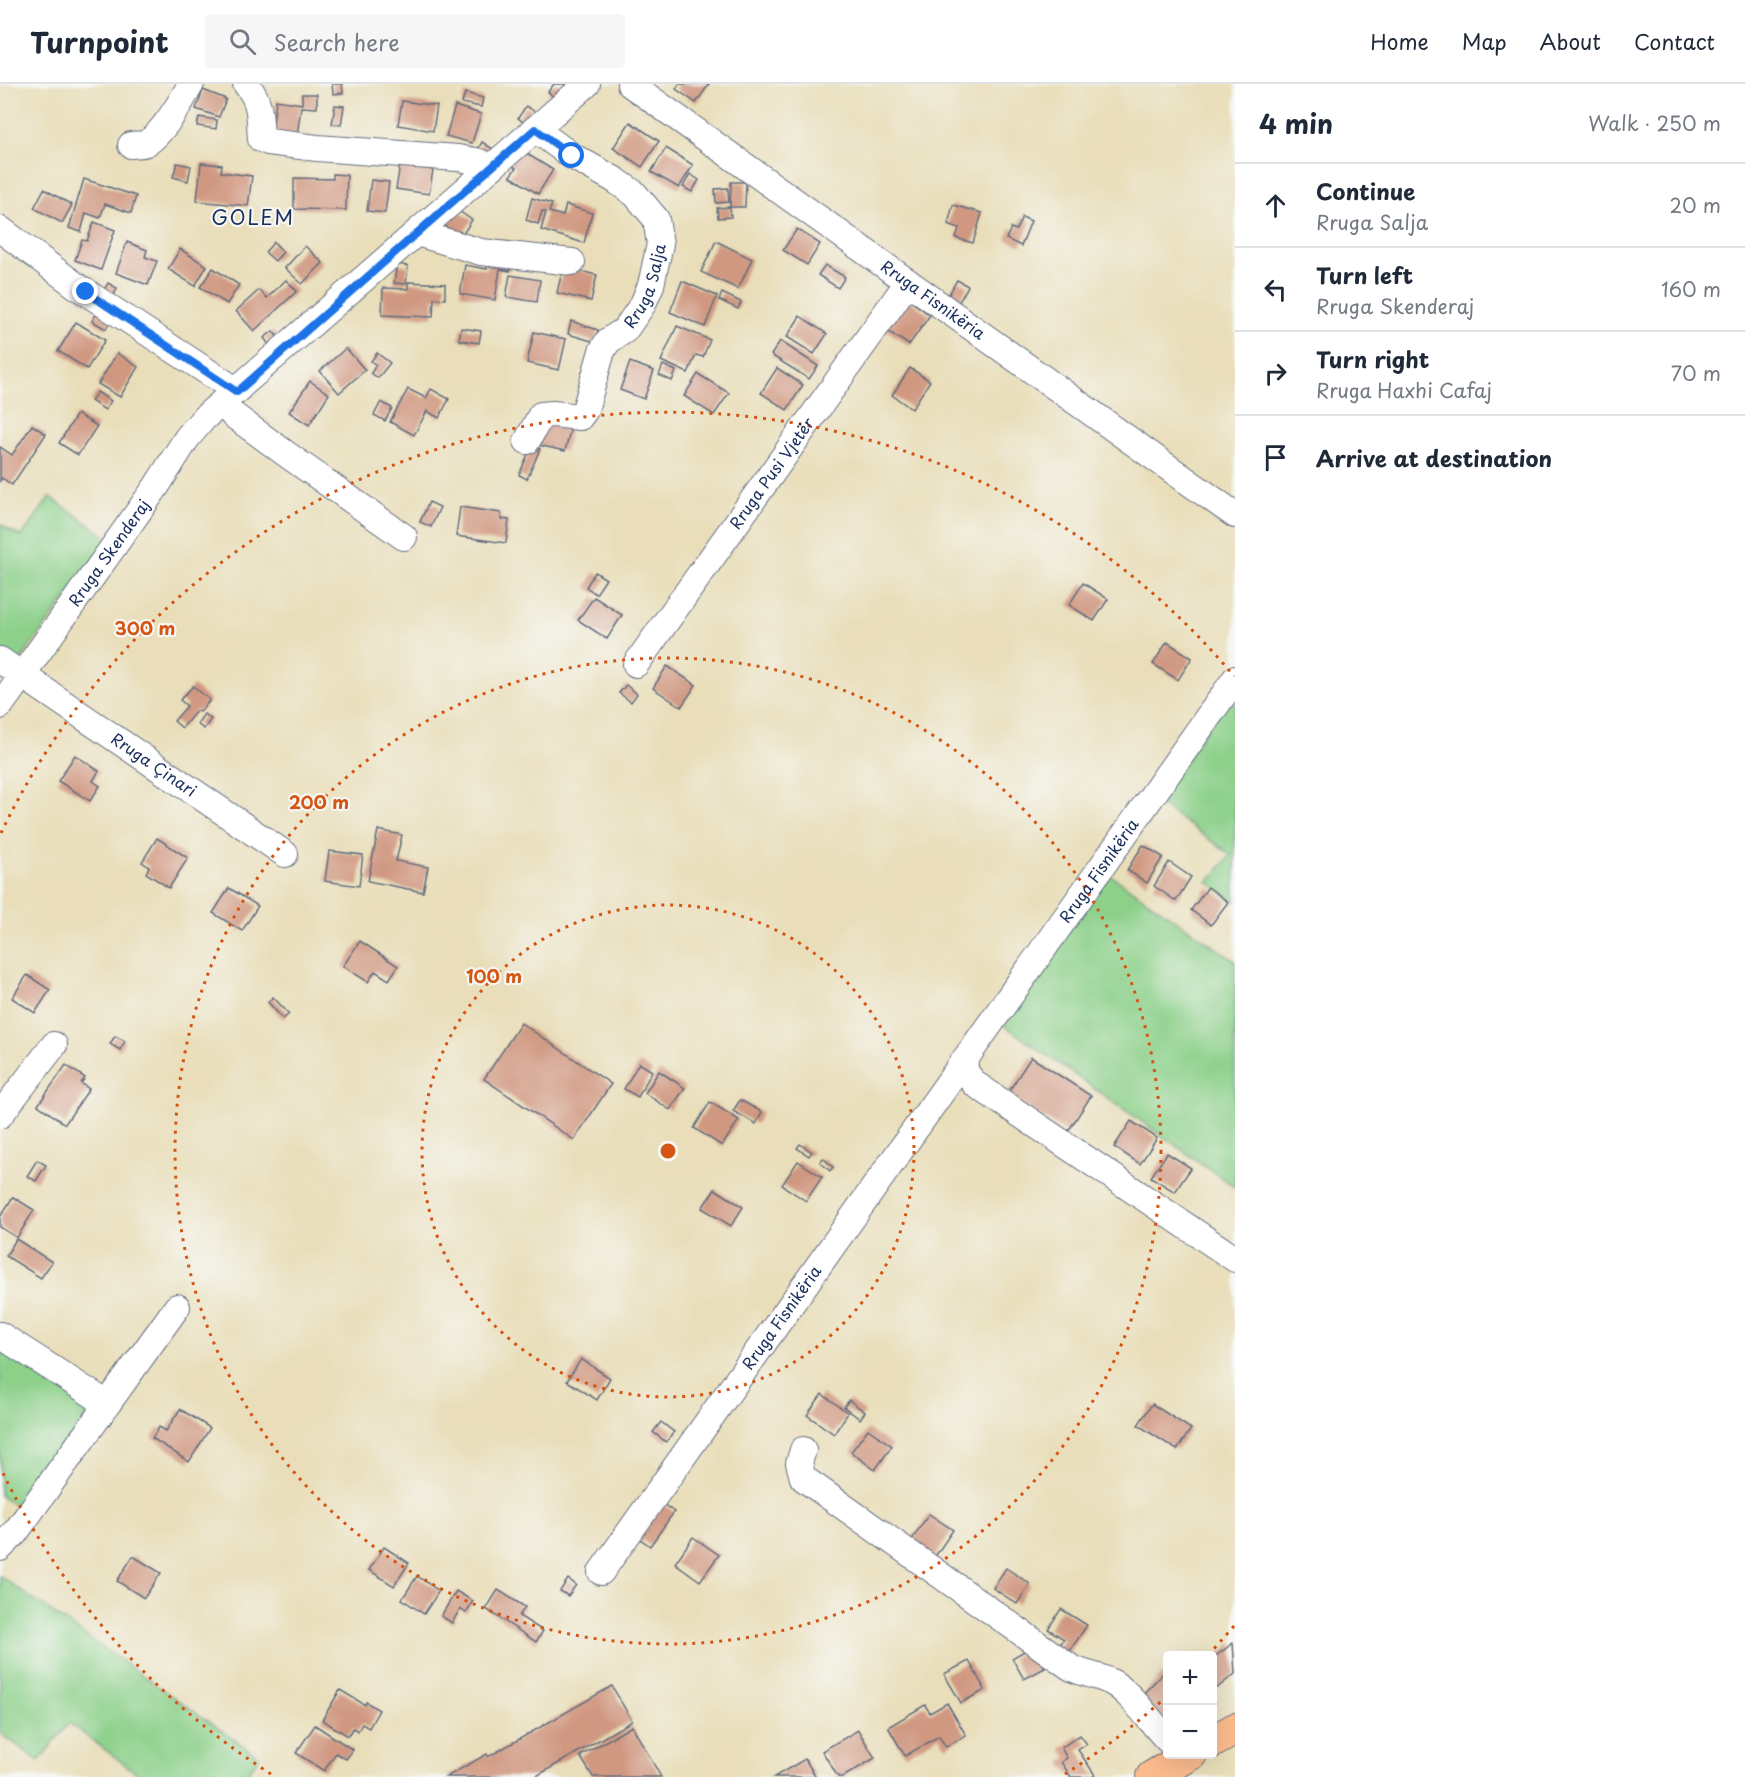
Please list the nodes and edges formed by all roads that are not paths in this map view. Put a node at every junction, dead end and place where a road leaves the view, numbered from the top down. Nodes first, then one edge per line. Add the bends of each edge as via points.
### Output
1 (191, 84) edge
2 (246, 84) edge
3 (587, 84) edge
4 (630, 84) edge
5 (535, 129) junction
6 (131, 145) dead end
7 (492, 167) junction
8 (0, 229) edge
9 (417, 233) junction
10 (572, 262) dead end
11 (908, 282) junction
12 (230, 398) junction
13 (527, 441) dead end
14 (1235, 515) edge
15 (404, 537) dead end
16 (0, 660) edge
17 (636, 664) dead end
18 (22, 675) junction
19 (1235, 679) edge
20 (0, 706) edge
21 (285, 854) dead end
22 (54, 1045) dead end
23 (963, 1062) junction
24 (0, 1115) edge
25 (1235, 1259) edge
26 (177, 1307) dead end
27 (0, 1335) edge
28 (101, 1412) junction
29 (803, 1450) dead end
30 (0, 1548) edge
31 (601, 1572) dead end
32 (1235, 1729) edge
33 (1163, 1735) edge
34 (1217, 1739) edge
35 (1172, 1759) edge
36 (1152, 1777) edge

1 - 6 street via 160,130 146,143
2 - 7 street via 255,95 261,139 268,142 458,158
3 - 5 street, Rruga Skenderaj
4 - 11 street, Rruga Fisnikëria
5 - 7 street, Rruga Skenderaj
5 - 13 street, Rruga Salja via 635,194 656,219 660,244 643,304 625,330 602,351 585,410 580,417 541,415
7 - 9 street, Rruga Skenderaj
8 - 12 street
9 - 10 street via 481,252
9 - 12 street, Rruga Skenderaj
11 - 14 street, Rruga Fisnikëria
11 - 17 street, Rruga Pusi Vjetër
12 - 15 street via 233,414
12 - 18 street, Rruga Skenderaj via 186,438 156,487
16 - 18 street, Rruga Çinari
18 - 20 street, Rruga Skenderaj
18 - 21 street, Rruga Çinari
19 - 23 street, Rruga Fisnikëria
22 - 24 street
23 - 25 street via 975,1084
23 - 31 street, Rruga Fisnikëria
26 - 28 street
27 - 28 street via 95,1396 100,1400
28 - 30 street via 15,1533
29 - 33 street via 799,1463 803,1478 1070,1667 1114,1684
32 - 34 main road
35 - 36 main road

